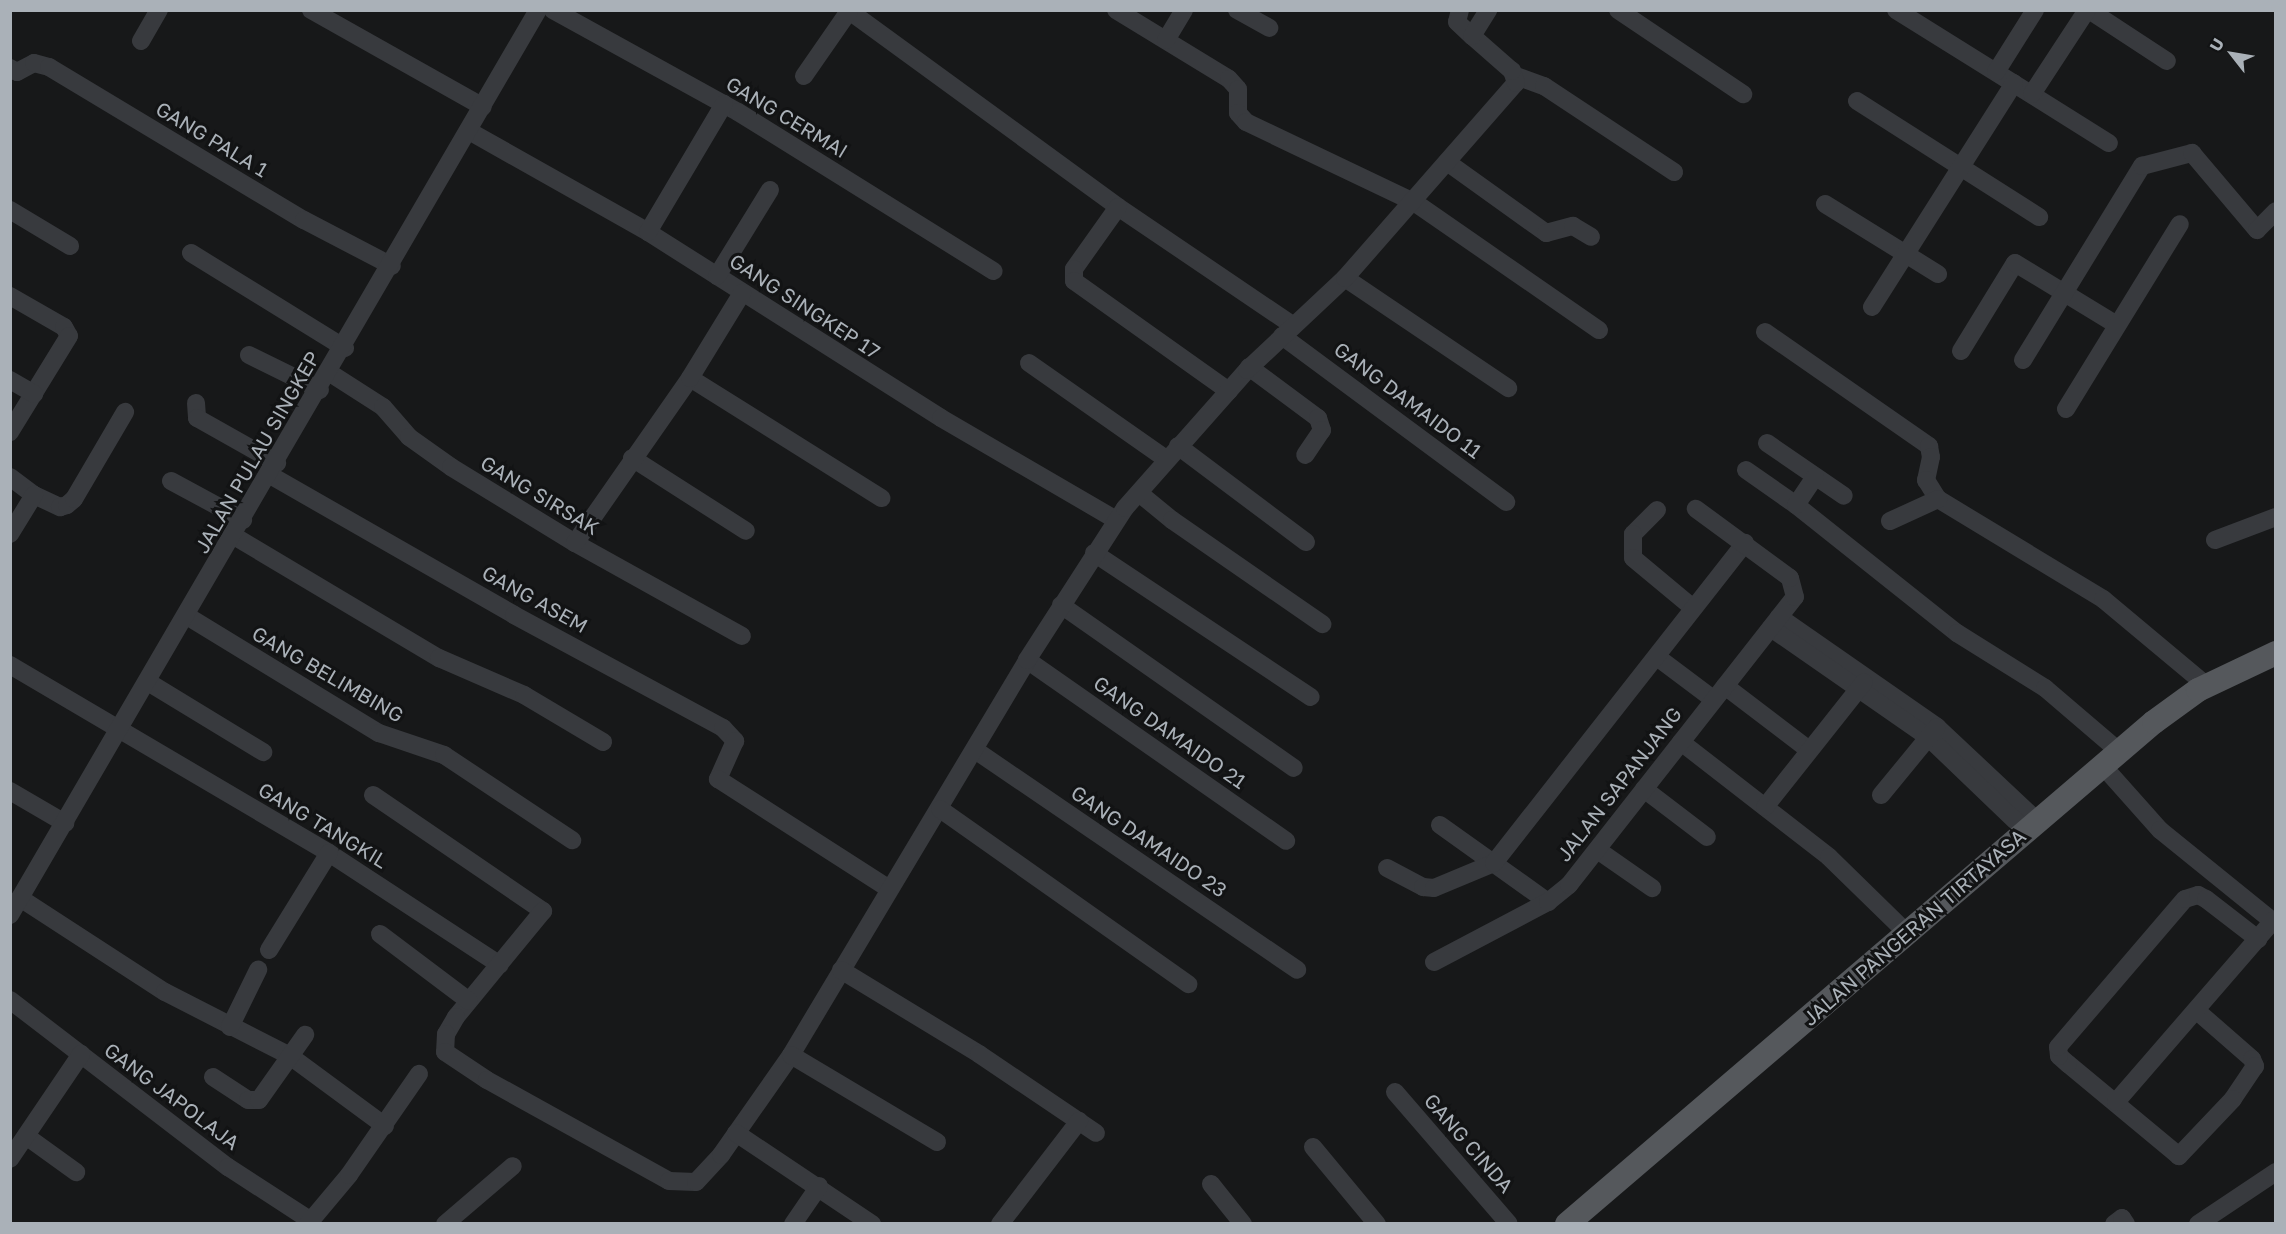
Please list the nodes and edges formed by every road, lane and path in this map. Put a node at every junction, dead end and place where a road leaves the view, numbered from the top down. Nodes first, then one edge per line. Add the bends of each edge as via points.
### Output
1 (159, 10) edge
2 (310, 10) edge
3 (538, 10) edge
4 (553, 10) edge
5 (1116, 10) edge
6 (1184, 10) edge
7 (1237, 10) edge
8 (1460, 10) edge
9 (1488, 10) edge
10 (1618, 10) edge
11 (1896, 10) edge
12 (2035, 10) edge
13 (2088, 10) edge
14 (848, 11) edge
15 (1269, 28) dead end
16 (1472, 36) junction
17 (1166, 40) junction
18 (141, 41) dead end
19 (2167, 62) dead end
20 (1996, 72) junction
21 (13, 75) edge
22 (804, 76) dead end
23 (1532, 76) junction
24 (2014, 83) junction
25 (1743, 94) dead end
26 (2032, 94) junction
27 (1857, 101) dead end
28 (724, 104) junction
29 (483, 107) junction
30 (470, 132) junction
31 (2109, 143) dead end
32 (1447, 162) junction
33 (1959, 169) junction
34 (1674, 172) dead end
35 (770, 190) dead end
36 (1414, 202) junction
37 (1825, 204) dead end
38 (1118, 207) junction
39 (10, 210) edge
40 (2276, 211) edge
41 (2039, 217) dead end
42 (2180, 224) dead end
43 (648, 232) junction
44 (1591, 237) dead end
45 (70, 246) dead end
46 (191, 253) dead end
47 (1906, 254) junction
48 (392, 266) junction
49 (993, 271) dead end
50 (1938, 274) dead end
51 (717, 276) junction
52 (1345, 279) junction
53 (742, 293) junction
54 (2064, 293) junction
55 (10, 296) edge
56 (1872, 307) dead end
57 (2117, 325) junction
58 (1287, 330) junction
59 (1599, 330) dead end
60 (1765, 332) dead end
61 (345, 348) junction
62 (1961, 351) dead end
63 (249, 355) dead end
64 (2023, 360) dead end
65 (1029, 363) dead end
66 (1250, 367) junction
67 (330, 373) junction
68 (690, 378) junction
69 (10, 380) edge
70 (1508, 388) dead end
71 (320, 390) junction
72 (1229, 391) junction
73 (34, 394) junction
74 (196, 403) dead end
75 (2066, 409) dead end
76 (125, 412) dead end
77 (10, 432) edge
78 (1767, 443) dead end
79 (1172, 453) junction
80 (1305, 454) dead end
81 (632, 458) junction
82 (273, 469) junction
83 (1746, 470) dead end
84 (10, 477) edge
85 (1815, 477) junction
86 (171, 481) dead end
87 (1139, 493) junction
88 (34, 495) junction
89 (1844, 496) dead end
90 (881, 498) dead end
91 (1938, 499) junction
92 (1506, 502) dead end
93 (1796, 505) junction
94 (1696, 508) dead end
95 (1657, 510) dead end
96 (2276, 517) edge
97 (243, 520) junction
98 (1116, 520) junction
99 (1890, 521) dead end
100 (746, 531) dead end
101 (10, 534) edge
102 (234, 536) junction
103 (2215, 540) dead end
104 (1306, 542) dead end
105 (575, 543) junction
106 (1745, 543) junction
107 (1094, 553) junction
108 (1061, 605) junction
109 (1693, 608) junction
110 (187, 616) junction
111 (1775, 622) junction
112 (1322, 624) dead end
113 (742, 636) dead end
114 (2276, 653) edge
115 (1657, 657) junction
116 (1027, 660) junction
117 (10, 665) edge
118 (148, 682) junction
119 (1862, 684) junction
120 (2206, 685) junction
121 (1719, 692) junction
122 (1311, 697) dead end
123 (119, 730) junction
124 (1933, 733) junction
125 (603, 742) dead end
126 (1681, 742) junction
127 (975, 750) junction
128 (1809, 750) junction
129 (263, 752) dead end
130 (2111, 759) junction
131 (1294, 768) dead end
132 (1644, 789) junction
133 (10, 790) edge
134 (373, 795) dead end
135 (1881, 795) dead end
136 (1765, 807) junction
137 (940, 809) junction
138 (1440, 825) dead end
139 (63, 826) junction
140 (2031, 826) junction
141 (1707, 837) dead end
142 (572, 840) dead end
143 (1286, 841) dead end
144 (1599, 851) junction
145 (328, 853) junction
146 (1494, 863) junction
147 (1387, 868) dead end
148 (888, 888) junction
149 (1652, 888) dead end
150 (1548, 902) junction
151 (13, 908) edge
152 (2274, 922) edge
153 (1907, 933) junction
154 (380, 934) dead end
155 (2258, 939) junction
156 (269, 950) dead end
157 (1434, 962) dead end
158 (500, 964) junction
159 (258, 970) dead end
160 (841, 970) junction
161 (1297, 970) dead end
162 (1188, 984) dead end
163 (10, 1000) edge
164 (469, 1001) junction
165 (2196, 1011) junction
166 (230, 1027) junction
167 (305, 1035) dead end
168 (81, 1054) junction
169 (791, 1054) junction
170 (290, 1056) junction
171 (419, 1074) dead end
172 (213, 1077) dead end
173 (1395, 1092) dead end
174 (2116, 1102) junction
175 (1079, 1121) junction
176 (385, 1126) junction
177 (736, 1133) junction
178 (1096, 1133) dead end
179 (26, 1136) junction
180 (937, 1142) dead end
181 (1313, 1147) dead end
182 (10, 1159) edge
183 (513, 1166) dead end
184 (76, 1172) dead end
185 (2276, 1172) edge
186 (1211, 1185) dead end
187 (819, 1186) junction
188 (309, 1222) edge
189 (445, 1224) edge
190 (793, 1224) edge
191 (872, 1224) edge
192 (1000, 1224) edge
193 (1243, 1224) edge
194 (1377, 1224) edge
195 (1509, 1224) edge
196 (1567, 1224) edge
197 (2114, 1224) edge
198 (2126, 1224) edge
199 (2198, 1224) edge

1 - 18 street
2 - 29 street
3 - 29 street, JALAN PULAU SINGKEP
4 - 28 street, GANG CERMAI
5 - 17 street
6 - 17 street
7 - 15 street
8 - 16 street via 1457,22
9 - 16 street
10 - 25 street
11 - 20 street
12 - 20 street
13 - 19 street
13 - 26 street
14 - 22 street
14 - 38 street, GANG DAMAIDO 11
16 - 23 street
17 - 36 street via 1235,84 1238,113 1246,122
20 - 24 street
21 - 48 street, GANG PALA 1 via 34,63 49,67 304,220
23 - 32 street via 1516,83
23 - 34 street
24 - 26 street
24 - 33 street
26 - 31 street
27 - 33 street
28 - 43 street
28 - 49 street, GANG CERMAI
29 - 30 street, JALAN PULAU SINGKEP
30 - 43 street, GANG SINGKEP 17
30 - 48 street, JALAN PULAU SINGKEP
32 - 36 street
32 - 44 street via 1545,232 1572,226
33 - 41 street
33 - 47 street
35 - 51 street
36 - 52 street
36 - 59 street
37 - 47 street
38 - 58 street, GANG DAMAIDO 11
38 - 72 street via 1074,269 1074,281
39 - 45 street
40 - 54 street via 2257,230 2192,153 2142,166
42 - 57 street
43 - 51 street, GANG SINGKEP 17
46 - 61 street
47 - 50 street
47 - 56 street
48 - 61 street, JALAN PULAU SINGKEP
51 - 53 street, GANG SINGKEP 17
52 - 58 street
52 - 70 street
53 - 68 street
53 - 98 street, GANG SINGKEP 17 via 941,418
54 - 57 street
54 - 62 street via 2014,263
54 - 64 street
55 - 73 street via 67,332 63,349
57 - 75 street
58 - 66 street
58 - 92 street, GANG DAMAIDO 11
60 - 91 street via 1929,446 1926,480
61 - 67 street, JALAN PULAU SINGKEP
63 - 71 street
65 - 79 street
66 - 72 street
66 - 80 street via 1310,410 1322,424
67 - 71 street, JALAN PULAU SINGKEP
67 - 105 street, GANG SIRSAK via 383,407 409,437 451,467
68 - 81 street
68 - 90 street
69 - 73 street
71 - 82 street, JALAN PULAU SINGKEP
72 - 79 street
73 - 77 street
74 - 82 street via 197,418
76 - 88 street via 74,499 60,507
78 - 85 street
79 - 87 street
79 - 104 street
81 - 100 street
81 - 105 street
82 - 97 street, JALAN PULAU SINGKEP
82 - 148 street, GANG ASEM via 514,615 723,728 735,741 718,779
83 - 93 street
84 - 88 street
85 - 89 street
85 - 93 street
86 - 97 street
87 - 98 street
87 - 112 street
88 - 101 street
91 - 99 street
91 - 120 street via 2103,599
93 - 130 street via 1957,633 2045,688
94 - 106 street
95 - 109 street via 1633,534 1634,558
96 - 103 street
97 - 102 street, JALAN PULAU SINGKEP
98 - 107 street
102 - 110 street, JALAN PULAU SINGKEP
102 - 125 street via 433,655 524,695
105 - 113 street, GANG SIRSAK
106 - 109 street
106 - 111 street, JALAN SAPANJANG via 1790,578 1795,597
107 - 108 street
107 - 122 street
108 - 116 street
108 - 131 street
109 - 115 street
110 - 118 street, JALAN PULAU SINGKEP
110 - 142 street, GANG BELIMBING via 379,733 444,755
111 - 119 street
111 - 121 street, JALAN SAPANJANG
114 - 120 main road, JALAN PANGERAN TIRTAYASA
115 - 121 street
115 - 146 street
116 - 127 street
116 - 143 street, GANG DAMAIDO 21
117 - 123 street, GANG TANGKIL
118 - 123 street, JALAN PULAU SINGKEP
118 - 129 street
119 - 124 street
119 - 128 street
120 - 130 main road, JALAN PANGERAN TIRTAYASA
121 - 126 street, JALAN SAPANJANG
121 - 128 street
123 - 139 street, JALAN PULAU SINGKEP
123 - 145 street, GANG TANGKIL
124 - 135 street
124 - 140 street
126 - 132 street, JALAN SAPANJANG
126 - 136 street
127 - 137 street
127 - 161 street, GANG DAMAIDO 23
128 - 136 street
130 - 140 main road, JALAN PANGERAN TIRTAYASA
130 - 152 street via 2160,830
132 - 141 street
132 - 144 street, JALAN SAPANJANG
133 - 139 street
134 - 158 street via 543,911
136 - 153 street via 1829,858
137 - 148 street
137 - 162 street
138 - 146 street
139 - 151 street, JALAN PULAU SINGKEP
140 - 153 main road, JALAN PANGERAN TIRTAYASA
144 - 149 street
144 - 150 street, JALAN SAPANJANG
145 - 156 street
145 - 158 street, GANG TANGKIL
146 - 147 street via 1434,888 1423,887
146 - 150 street
148 - 160 street
150 - 157 street, JALAN SAPANJANG
151 - 166 street
152 - 155 street
153 - 196 main road, JALAN PANGERAN TIRTAYASA
154 - 164 street
155 - 165 street
155 - 174 street via 2206,899 2198,895 2185,899 2062,1039 2059,1056
158 - 164 street
159 - 166 street
160 - 169 street
160 - 175 street via 979,1054
163 - 168 street, GANG JAPOLAJA
164 - 177 street via 446,1034 445,1052 450,1057 669,1181 696,1182
165 - 174 street
165 - 174 street via 2252,1059 2254,1073 2233,1098 2179,1156
166 - 170 street
167 - 170 street
168 - 179 street
168 - 188 street, GANG JAPOLAJA via 228,1167
169 - 177 street
169 - 180 street
170 - 172 street via 259,1100 248,1100
170 - 176 street
171 - 176 street
173 - 195 street, GANG CINDA
175 - 178 street
175 - 192 street
176 - 188 street
177 - 187 street
179 - 182 street
179 - 184 street
181 - 194 street
183 - 189 street
185 - 199 street
186 - 193 street
187 - 190 street
187 - 191 street
197 - 198 street via 2122,1218

